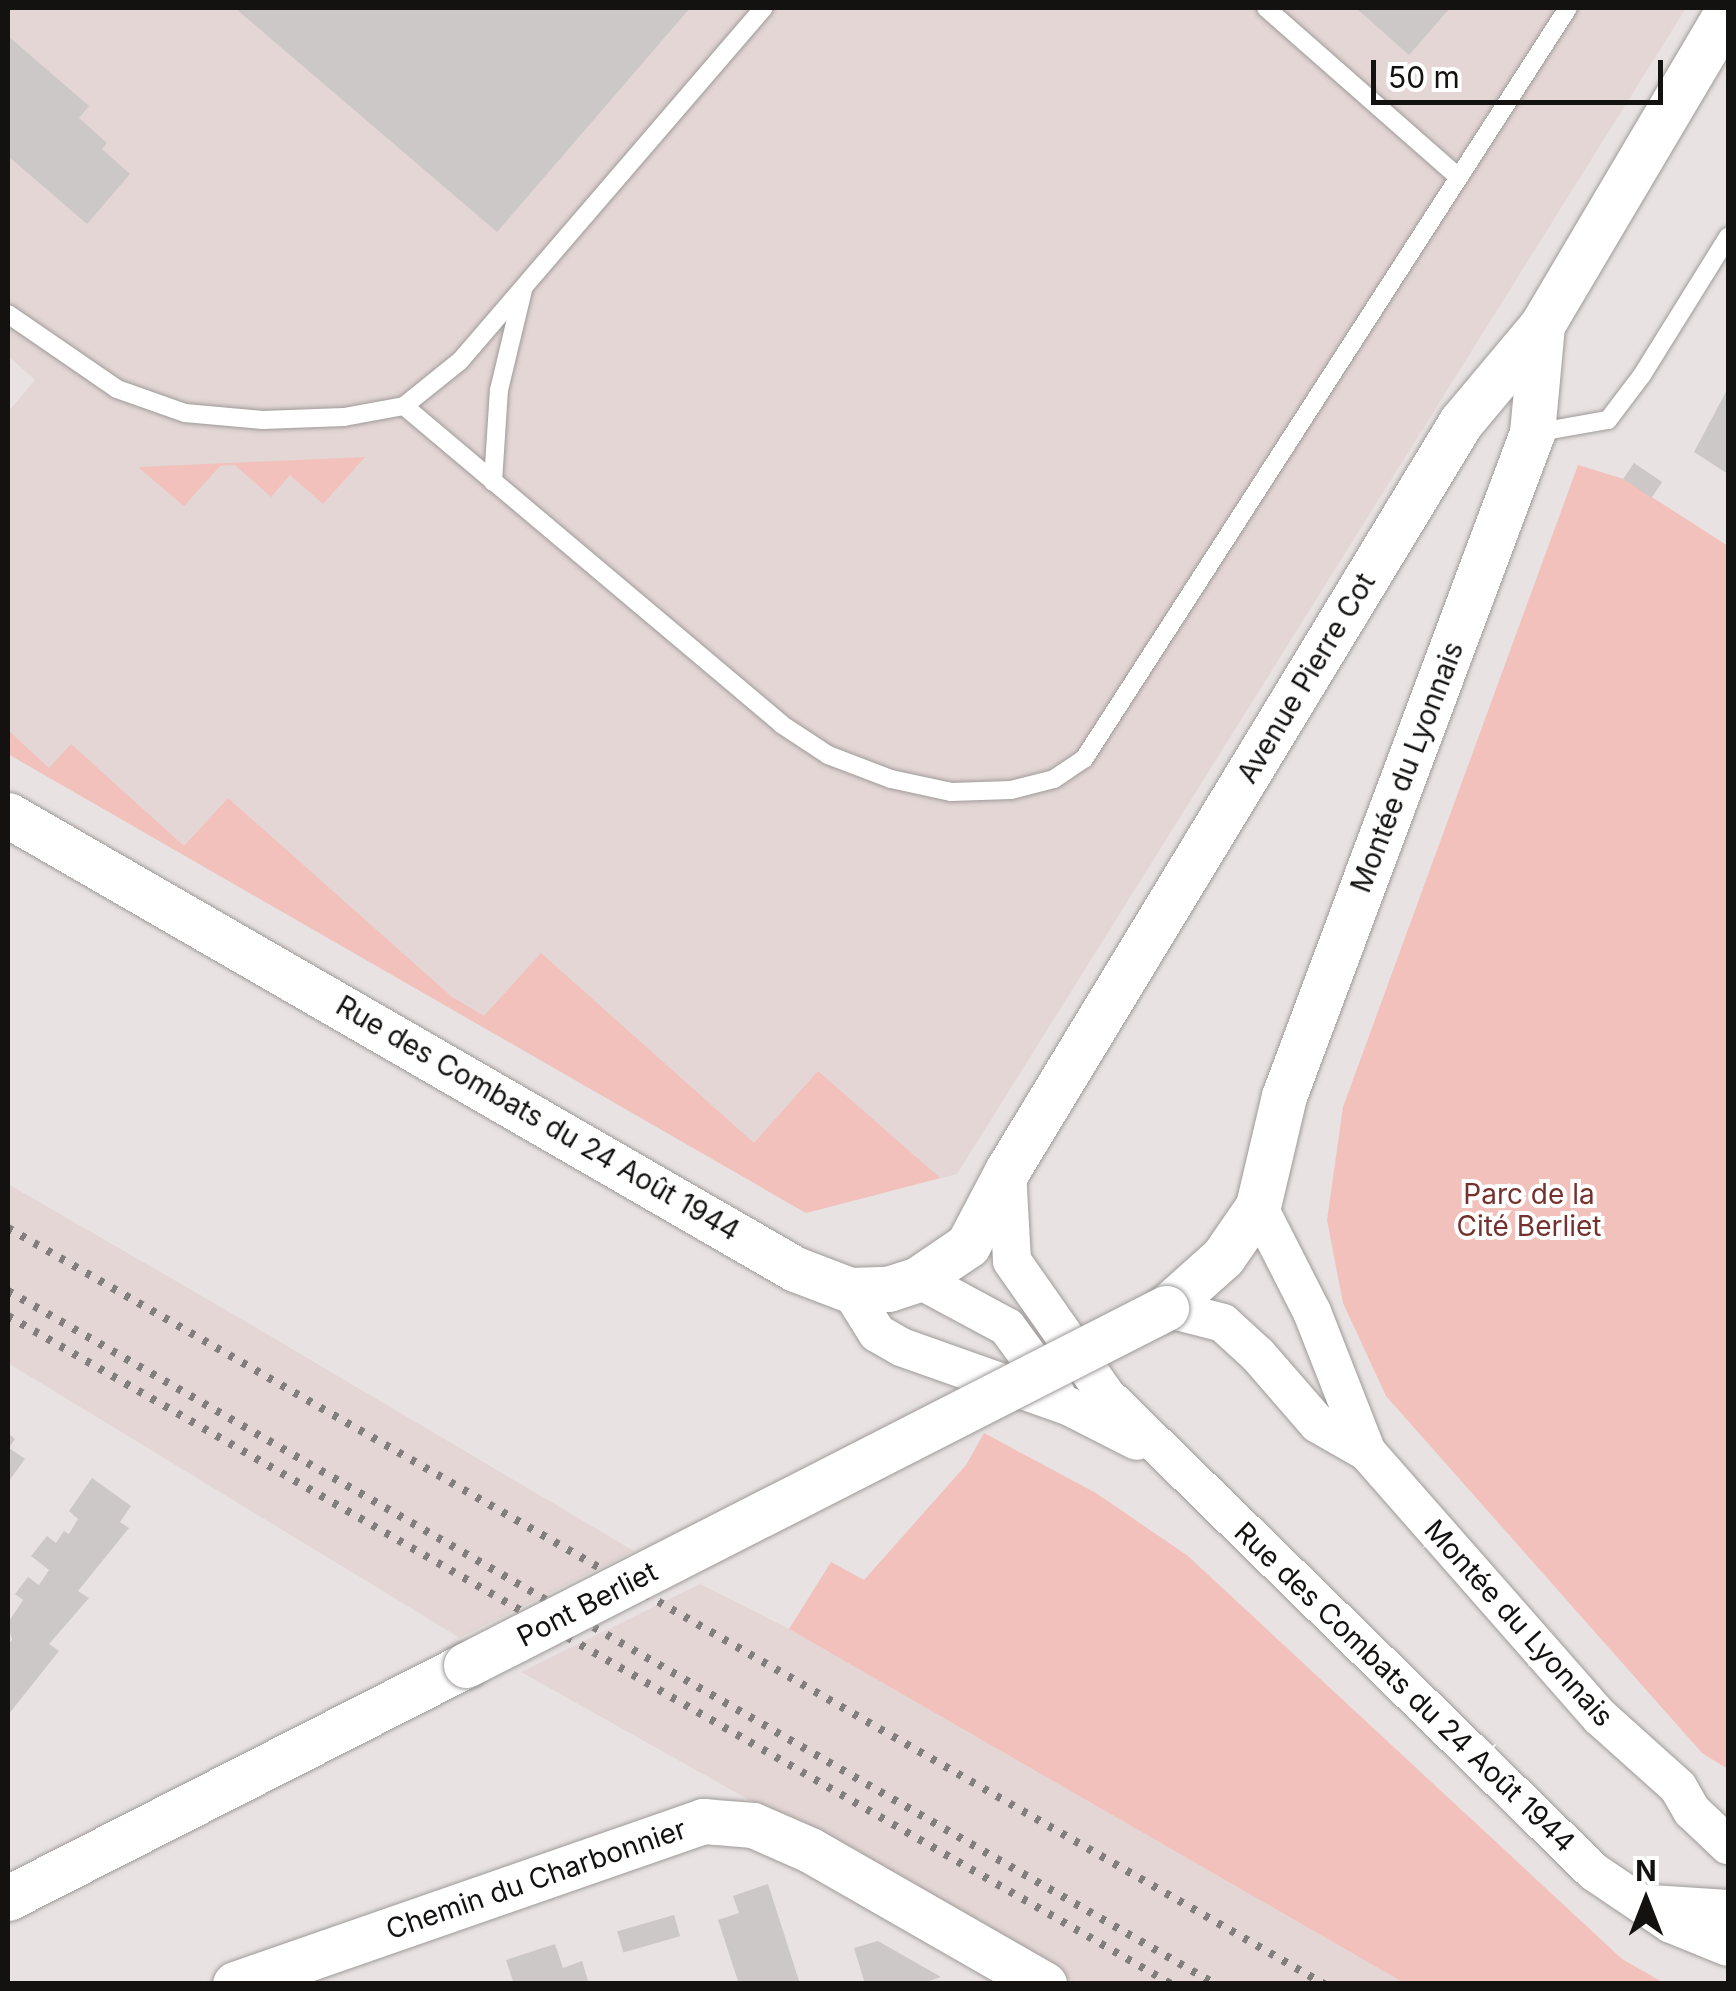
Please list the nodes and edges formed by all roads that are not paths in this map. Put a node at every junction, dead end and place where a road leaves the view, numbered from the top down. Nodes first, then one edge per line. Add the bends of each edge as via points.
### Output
1 (764, 8) edge
2 (1266, 8) edge
3 (1568, 8) edge
4 (1728, 11) edge
5 (1456, 175) junction
6 (1728, 237) edge
7 (524, 285) junction
8 (8, 314) edge
9 (1542, 326) junction
10 (404, 406) junction
11 (1532, 434) junction
12 (493, 482) junction
13 (8, 814) edge
14 (1007, 1170) junction
15 (1258, 1206) junction
16 (918, 1279) junction
17 (850, 1290) junction
18 (1166, 1308) junction
19 (1068, 1406) junction
20 (1367, 1452) junction
21 (1174, 1461) junction
22 (1678, 1787) junction
23 (1728, 1811) edge
24 (1728, 1845) edge
25 (8, 1898) edge
26 (1643, 1904) junction
27 (1728, 1909) edge
28 (1728, 1947) edge
29 (235, 1984) edge
30 (1044, 1984) edge

1 - 7 lane
2 - 5 lane
3 - 5 lane
4 - 9 street, Avenue Pierre Cot
5 - 12 lane via 1084,759 1054,779 1010,790 951,792 890,779 828,755 781,724
6 - 11 lane via 1608,420
7 - 10 lane via 460,360
7 - 12 lane via 499,390
8 - 10 lane via 116,388 185,413 296,419
9 - 11 street, Montée du Lyonnais
9 - 14 street, Avenue Pierre Cot via 1461,422
10 - 12 lane
11 - 15 street, Montée du Lyonnais via 1284,1096
13 - 17 street, Rue des Combats du 24 Août 1944 via 795,1269
14 - 16 street, Avenue Pierre Cot via 968,1246
14 - 21 street, Rue des Combats du 24 Août 1944 via 1012,1261 1105,1394
15 - 18 street, Montée du Lyonnais via 1224,1257
15 - 20 street, Montée du Lyonnais via 1312,1312
16 - 17 street, Avenue Pierre Cot via 888,1289
16 - 19 street, Rue des Combats du 24 Août 1944 via 1007,1327 1042,1381
17 - 19 street, Rue des Combats du 24 Août 1944 via 878,1333 901,1347
18 - 20 street, Montée du Lyonnais via 1223,1324 1318,1424
18 - 25 street, Pont Berliet, bridge
19 - 21 street, Rue des Combats du 24 Août 1944
20 - 22 street, Montée du Lyonnais via 1600,1717
21 - 26 street, Rue des Combats du 24 Août 1944 via 1594,1872
22 - 23 street, Montée du Lyonnais
22 - 24 street, Montée du Lyonnais via 1692,1812
26 - 27 street, Rue des Combats du 24 Août 1944
26 - 28 street, Rue des Combats du 24 Août 1944
29 - 30 street, Chemin du Charbonnier via 703,1820 754,1825 810,1850

